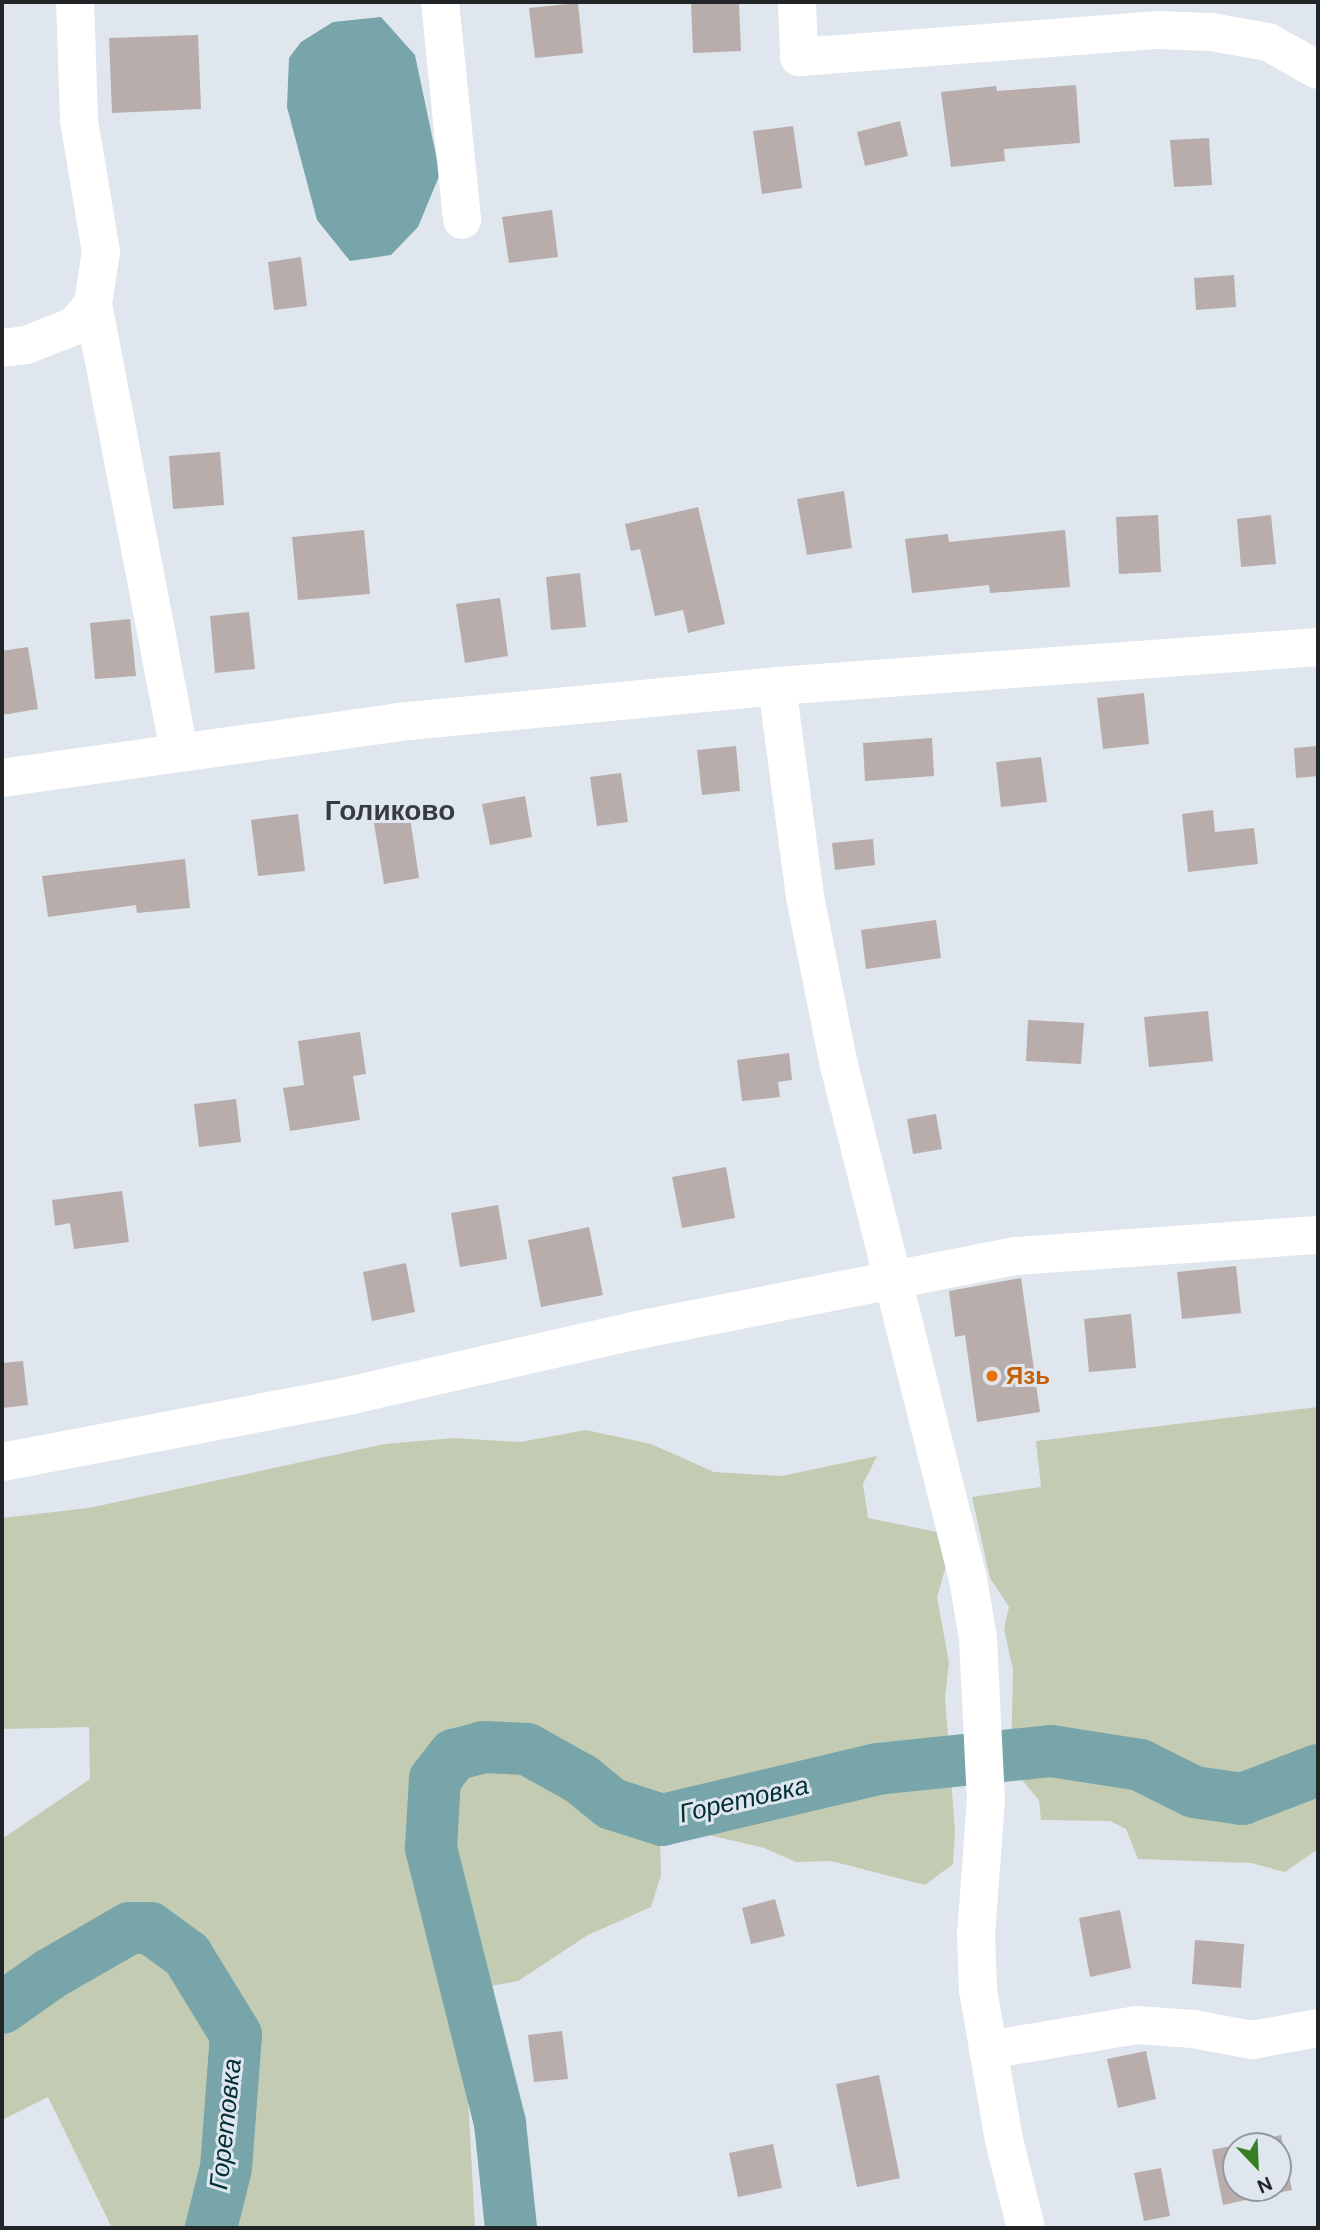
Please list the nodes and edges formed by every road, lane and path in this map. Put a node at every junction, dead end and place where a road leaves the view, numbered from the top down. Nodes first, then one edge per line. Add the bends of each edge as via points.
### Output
1 (75, 2) edge
2 (440, 2) edge
3 (797, 2) edge
4 (1318, 70) edge
5 (462, 220) dead end
6 (93, 304) junction
7 (2, 348) edge
8 (1318, 647) edge
9 (777, 687) junction
10 (179, 750) junction
11 (2, 778) edge
12 (1318, 1235) edge
13 (892, 1282) junction
14 (2, 1462) edge
15 (1318, 2028) edge
16 (988, 2050) junction
17 (1026, 2228) edge

1 - 6 street via 79,120 101,252
2 - 5 street
3 - 4 street via 799,57 1156,30 1211,32 1268,43
6 - 7 street via 75,326 26,345
6 - 10 street
8 - 9 street
9 - 10 street via 398,723
9 - 13 street via 805,897 839,1065
10 - 11 street
12 - 13 street via 1016,1256
13 - 14 street via 638,1330 352,1395
13 - 16 street via 968,1579 985,1718 986,1799 976,1934 978,1990
15 - 16 street via 1252,2040 1136,2025
16 - 17 street

